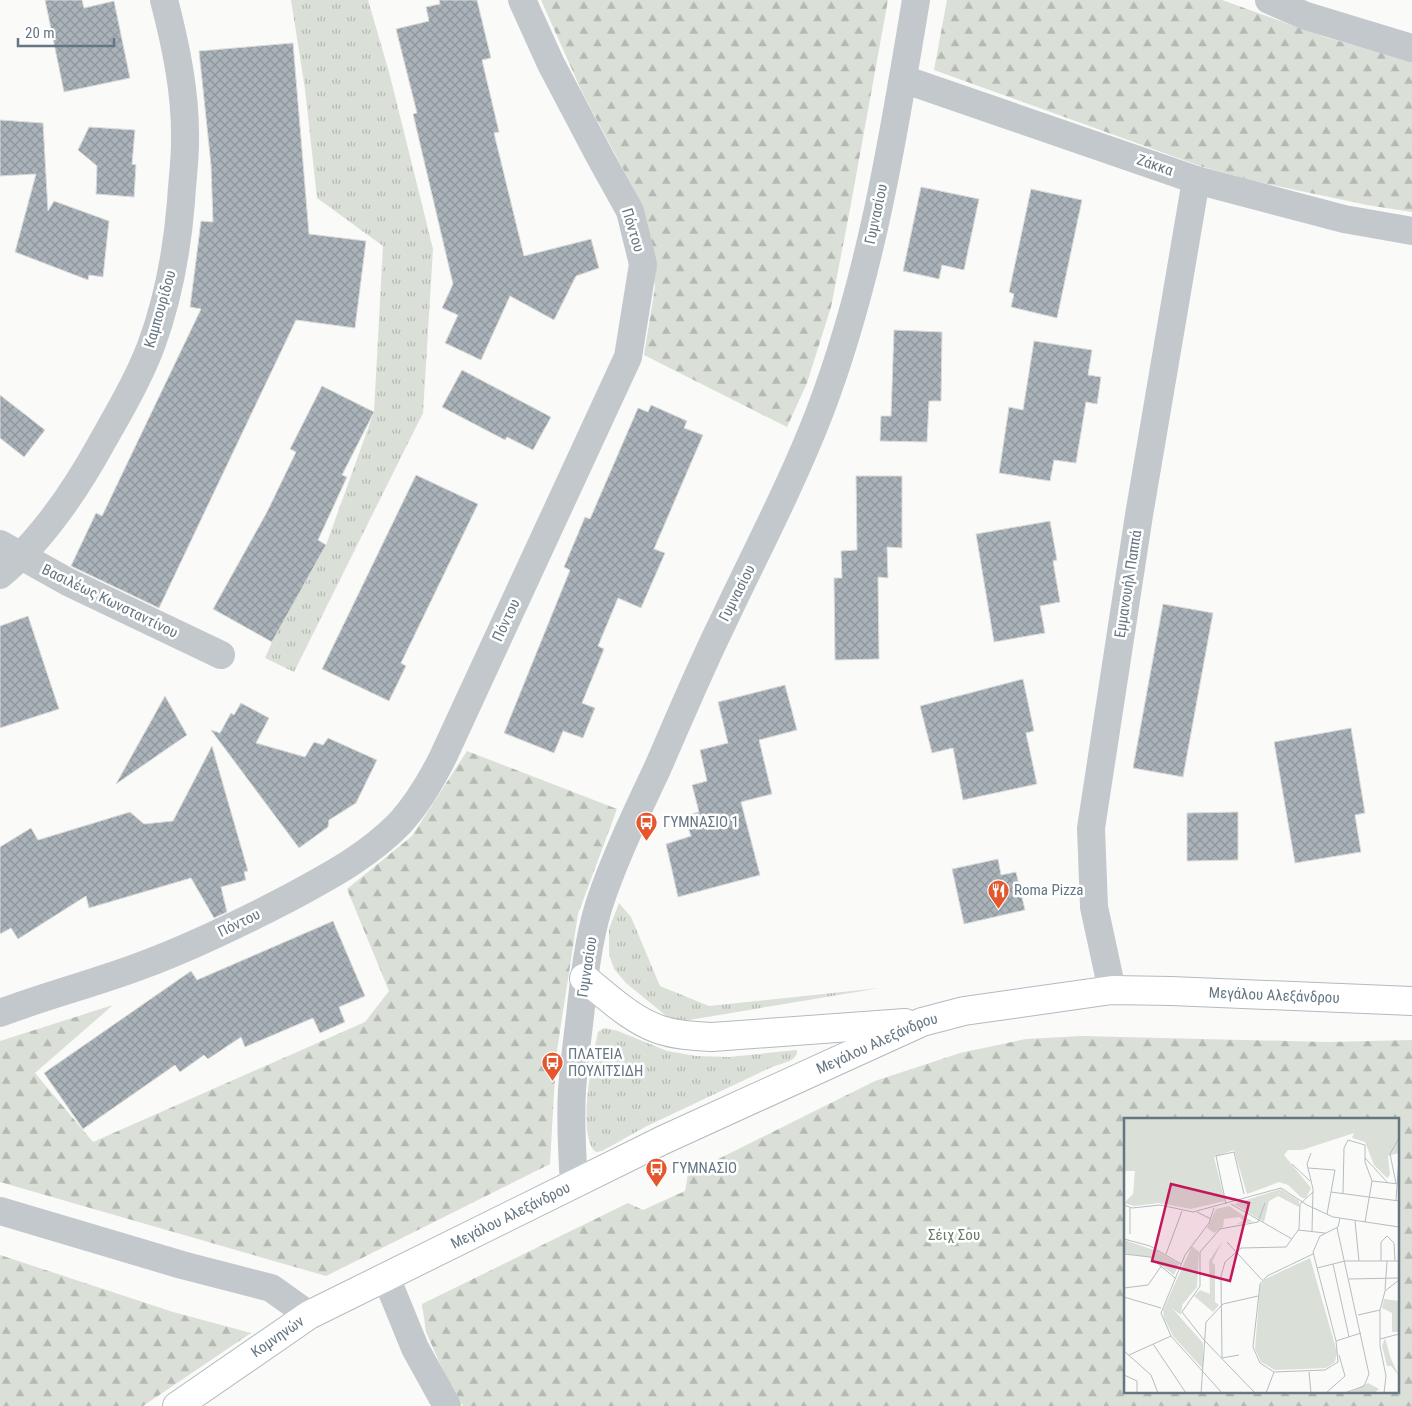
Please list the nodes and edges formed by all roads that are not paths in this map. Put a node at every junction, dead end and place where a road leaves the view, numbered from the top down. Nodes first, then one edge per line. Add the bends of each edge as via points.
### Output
1 (164, 0) edge
2 (522, 0) edge
3 (916, 0) edge
4 (1269, 0) edge
5 (1412, 48) edge
6 (903, 79) junction
7 (1196, 180) junction
8 (1412, 231) edge
9 (10, 551) edge
10 (0, 575) edge
11 (221, 655) dead end
12 (584, 978) junction
13 (1112, 990) junction
14 (1412, 1000) edge
15 (0, 1013) edge
16 (922, 1022) junction
17 (574, 1184) junction
18 (0, 1212) edge
19 (386, 1278) junction
20 (309, 1315) junction
21 (177, 1406) edge
22 (448, 1406) edge

1 - 9 street, Καμπουρίδου via 180,74 185,142 179,228 163,309 150,348 93,458 46,527
2 - 15 street, Πόντου via 551,64 630,211 643,264 628,357 443,757 423,794 399,824 359,858 332,875 142,966
3 - 6 street, Γυμνασίου
4 - 5 street via 1306,16
6 - 7 street, Ζάκκα
6 - 12 street, Γυμνασίου via 868,256 830,384 806,445 630,828 599,905
7 - 8 street, Ζάκκα via 1344,219
7 - 13 street, Εμμανουήλ Παππά via 1090,828 1094,907
9 - 10 street, Καμπουρίδου
9 - 11 street, Βασιλέως Κωνσταντίνου
12 - 16 main road via 630,1014 658,1029 682,1035 712,1037
12 - 17 street, Γυμνασίου via 572,1094
13 - 14 main road, Μεγάλου Αλεξάνδρου
13 - 16 main road, Μεγάλου Αλεξάνδρου via 964,1011
16 - 17 main road, Μεγάλου Αλεξάνδρου
17 - 19 main road, Μεγάλου Αλεξάνδρου
18 - 20 street via 271,1288
19 - 20 main road, Κομνηνών
19 - 22 street via 415,1348
20 - 21 main road, Κομνηνών

